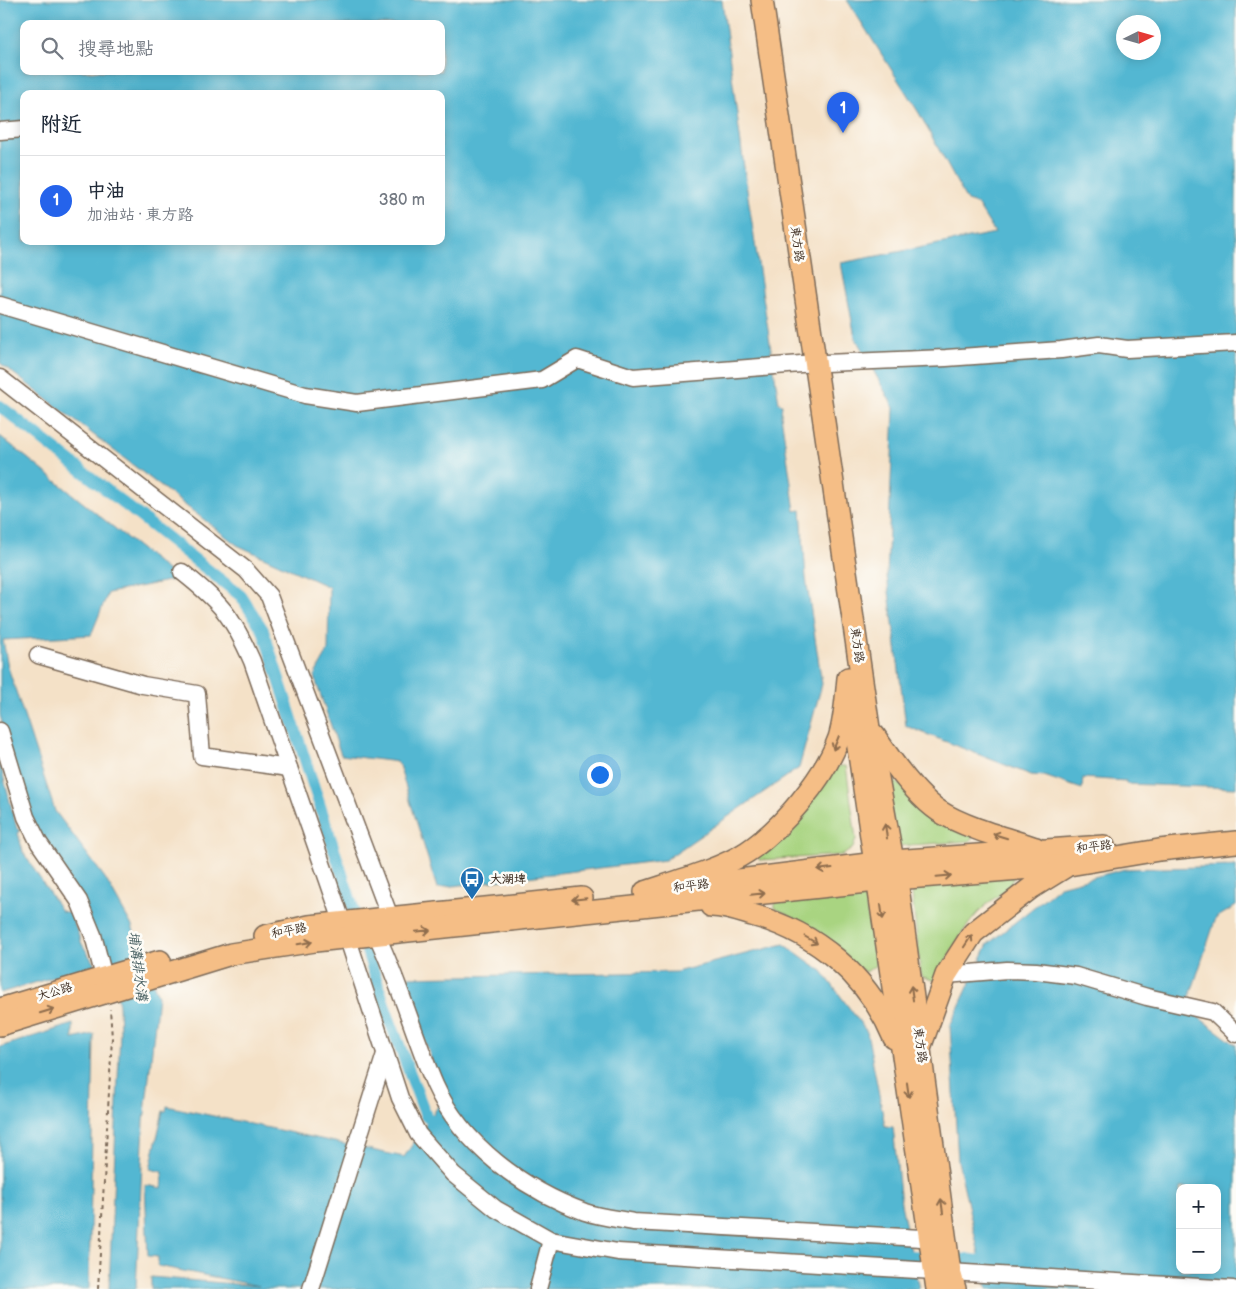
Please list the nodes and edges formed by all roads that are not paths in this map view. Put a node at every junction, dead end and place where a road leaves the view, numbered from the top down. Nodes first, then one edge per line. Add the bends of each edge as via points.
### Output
1 (748, 0) edge
2 (762, 0) edge
3 (20, 128) edge
4 (0, 131) edge
5 (0, 306) edge
6 (1236, 343) edge
7 (808, 364) junction
8 (0, 378) edge
9 (182, 572) dead end
10 (38, 655) dead end
11 (848, 678) junction
12 (869, 728) junction
13 (0, 731) edge
14 (289, 768) junction
15 (1236, 833) edge
16 (1236, 842) edge
17 (1046, 852) junction
18 (1069, 865) junction
19 (884, 871) junction
20 (645, 899) junction
21 (379, 927) junction
22 (349, 931) junction
23 (946, 975) junction
24 (108, 981) junction
25 (1, 1012) edge
26 (1236, 1034) edge
27 (912, 1053) junction
28 (385, 1054) junction
29 (938, 1239) junction
30 (551, 1240) junction
31 (944, 1280) edge
32 (311, 1289) edge
33 (538, 1289) edge
34 (1233, 1289) edge

1 - 7 main road, 東方路
2 - 7 main road, 東方路
3 - 4 lane
5 - 7 lane via 305,395 357,402 542,380 577,359 633,376
6 - 7 lane via 1140,348 1099,345 946,358
7 - 11 main road, 東方路
7 - 12 main road, 東方路
8 - 21 lane via 246,570 269,596
9 - 14 lane via 211,596 238,629
10 - 14 lane via 143,685 197,694 202,756
11 - 19 main road, 東方路
11 -> 20 main road via 845,714 830,758 800,803 780,825 747,853
17 -> 12 main road via 986,832 939,811 898,770
19 -> 12 main road, 東方路
13 - 24 lane via 26,817 39,843 79,902
14 - 22 lane
15 - 17 main road, 和平路
16 - 18 main road, 和平路 via 1159,850
17 - 19 main road, 和平路
19 -> 18 main road, 和平路
23 -> 18 main road via 973,933 1031,888
19 - 20 main road, 和平路
19 - 27 main road, 東方路
20 - 21 main road, 和平路
20 -> 27 main road via 721,906 776,921 815,943 863,984
21 - 22 main road, 和平路
21 - 29 lane via 436,1087 459,1124 494,1162 545,1194 586,1212 634,1222
22 - 24 main road, 和平路
22 - 28 lane
23 - 26 lane via 1007,970 1076,976 1213,1012
23 - 27 main road
24 - 25 main road, 大公路
27 - 29 main road, 東方路
28 - 30 lane via 400,1098 418,1134 453,1174 496,1209
28 - 32 lane
29 - 31 main road, 東方路
30 - 31 lane via 618,1252
30 - 33 lane
31 - 34 lane

